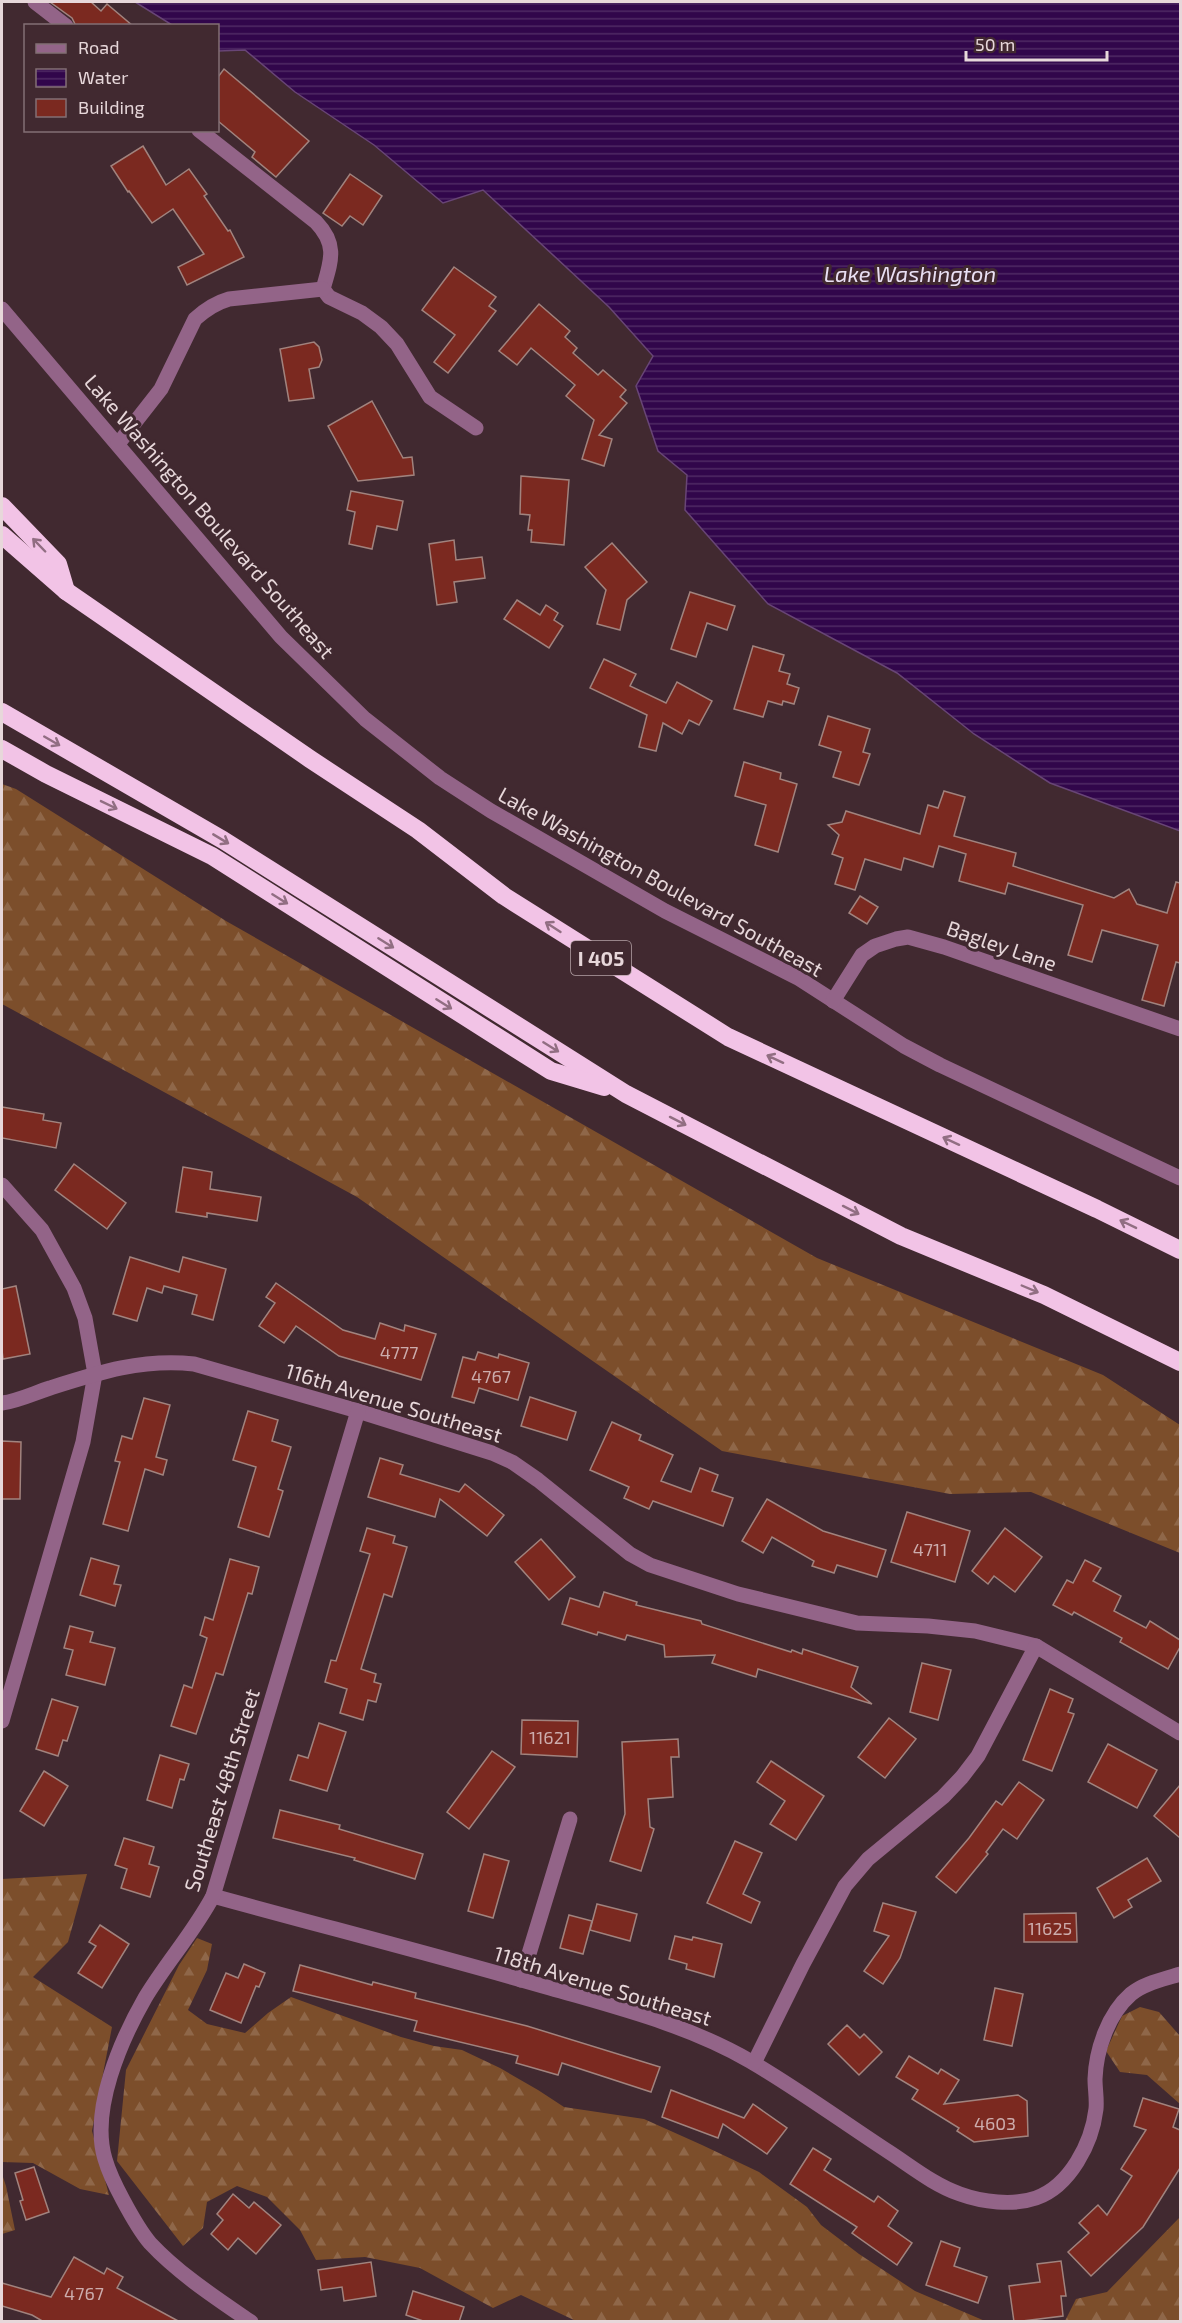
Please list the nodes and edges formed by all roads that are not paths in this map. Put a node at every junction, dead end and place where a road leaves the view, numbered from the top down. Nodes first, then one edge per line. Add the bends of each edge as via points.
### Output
1 (35, 2) edge
2 (63, 24) edge
3 (203, 132) edge
4 (323, 289) junction
5 (2, 309) edge
6 (476, 428) dead end
7 (118, 444) junction
8 (2, 506) edge
9 (2, 535) edge
10 (66, 591) junction
11 (2, 712) edge
12 (2, 749) edge
13 (833, 1001) junction
14 (1180, 1029) edge
15 (626, 1094) junction
16 (1180, 1178) edge
17 (2, 1185) edge
18 (1180, 1250) edge
19 (1180, 1362) edge
20 (94, 1374) junction
21 (2, 1403) edge
22 (358, 1411) junction
23 (1036, 1646) junction
24 (2, 1721) edge
25 (1180, 1733) edge
26 (570, 1819) dead end
27 (213, 1896) junction
28 (1180, 1974) edge
29 (521, 1980) junction
30 (754, 2063) junction
31 (251, 2322) edge

1 - 2 street
3 - 4 street via 324,231 332,252
4 - 6 street via 329,297 381,327 398,344 430,397
4 - 7 street via 230,300 203,311 191,326 161,389
5 - 7 street, Lake Washington Boulevard Southeast
7 - 13 street, Lake Washington Boulevard Southeast via 281,637 365,719 440,778 585,866 798,978
10 -> 8 highway via 58,564
9 - 10 highway, I 405
18 -> 10 highway, I 405 via 728,1037 504,896 418,830
11 -> 15 highway via 223,840
12 -> 15 highway via 212,856 551,1071
13 - 14 street, Bagley Lane via 862,955 874,946 908,938
13 - 16 street, Lake Washington Boulevard Southeast via 940,1065
15 -> 19 highway via 901,1236 1044,1295
17 - 20 street via 42,1230 69,1278 85,1318
20 - 21 street, 116th Avenue Southeast
20 - 22 street, 116th Avenue Southeast via 153,1363 194,1364
20 - 24 street via 83,1442
22 - 23 street, 116th Avenue Southeast via 512,1462 650,1566 738,1594 857,1623 975,1631
22 - 27 street, Southeast 48th Street
23 - 25 street, 116th Avenue Southeast
23 - 30 street via 978,1756 962,1777 944,1797 867,1859 845,1886
26 - 29 street
27 - 29 street, 118th Avenue Southeast
27 - 31 street, Southeast 48th Street via 126,2032 105,2098 101,2129 104,2157 115,2186 149,2241 198,2285
28 - 30 street, 118th Avenue Southeast via 1132,1994 1119,2009 1097,2053 1096,2108 1083,2150 1066,2177 1051,2191 1033,2199 982,2200 940,2186
29 - 30 street, 118th Avenue Southeast via 678,2025

